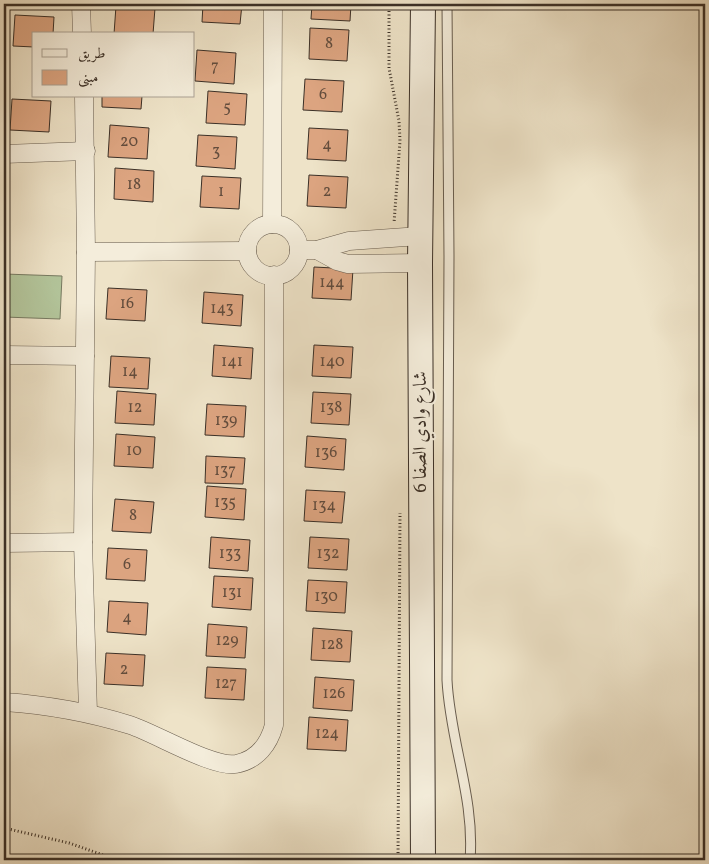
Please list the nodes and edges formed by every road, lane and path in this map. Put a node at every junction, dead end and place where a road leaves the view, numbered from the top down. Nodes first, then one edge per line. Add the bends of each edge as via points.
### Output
1 (81, 4) edge
2 (273, 4) edge
3 (389, 4) edge
4 (423, 4) edge
5 (447, 4) edge
6 (82, 32) edge
7 (84, 98) edge
8 (86, 151) junction
9 (4, 154) edge
10 (272, 224) junction
11 (420, 236) junction
12 (390, 237) junction
13 (298, 250) junction
14 (317, 250) junction
15 (247, 251) junction
16 (86, 252) junction
17 (420, 263) junction
18 (387, 265) junction
19 (274, 275) junction
20 (4, 356) edge
21 (85, 356) junction
22 (400, 512) dead end
23 (83, 542) junction
24 (4, 543) edge
25 (4, 702) edge
26 (88, 713) junction
27 (4, 828) edge
28 (117, 860) edge
29 (398, 860) edge
30 (423, 860) edge
31 (470, 860) edge

1 - 6 street
2 - 10 street
3 - 12 path via 389,68 400,141
4 - 11 main road, شارع وادي الصفا 6
5 - 31 lane via 447,680 451,728 468,800
7 - 8 street
8 - 9 street
8 - 16 street
10 - 13 street via 294,234
10 - 15 street via 254,232
11 - 12 street
11 - 17 main road, شارع وادي الصفا 6
12 - 14 street via 338,242
12 - 18 street
13 - 14 street
13 - 19 street via 297,258 288,270
14 - 18 street via 348,264
15 - 16 street
15 - 19 street via 255,268
16 - 21 street
17 - 18 street
17 - 30 main road, شارع وادي الصفا 6
19 - 26 street via 274,726 270,739 250,759 226,764 210,760 157,735
20 - 21 street
21 - 23 street
22 - 29 path
23 - 24 street
23 - 26 street
25 - 26 street via 62,707
27 - 28 path via 69,843

